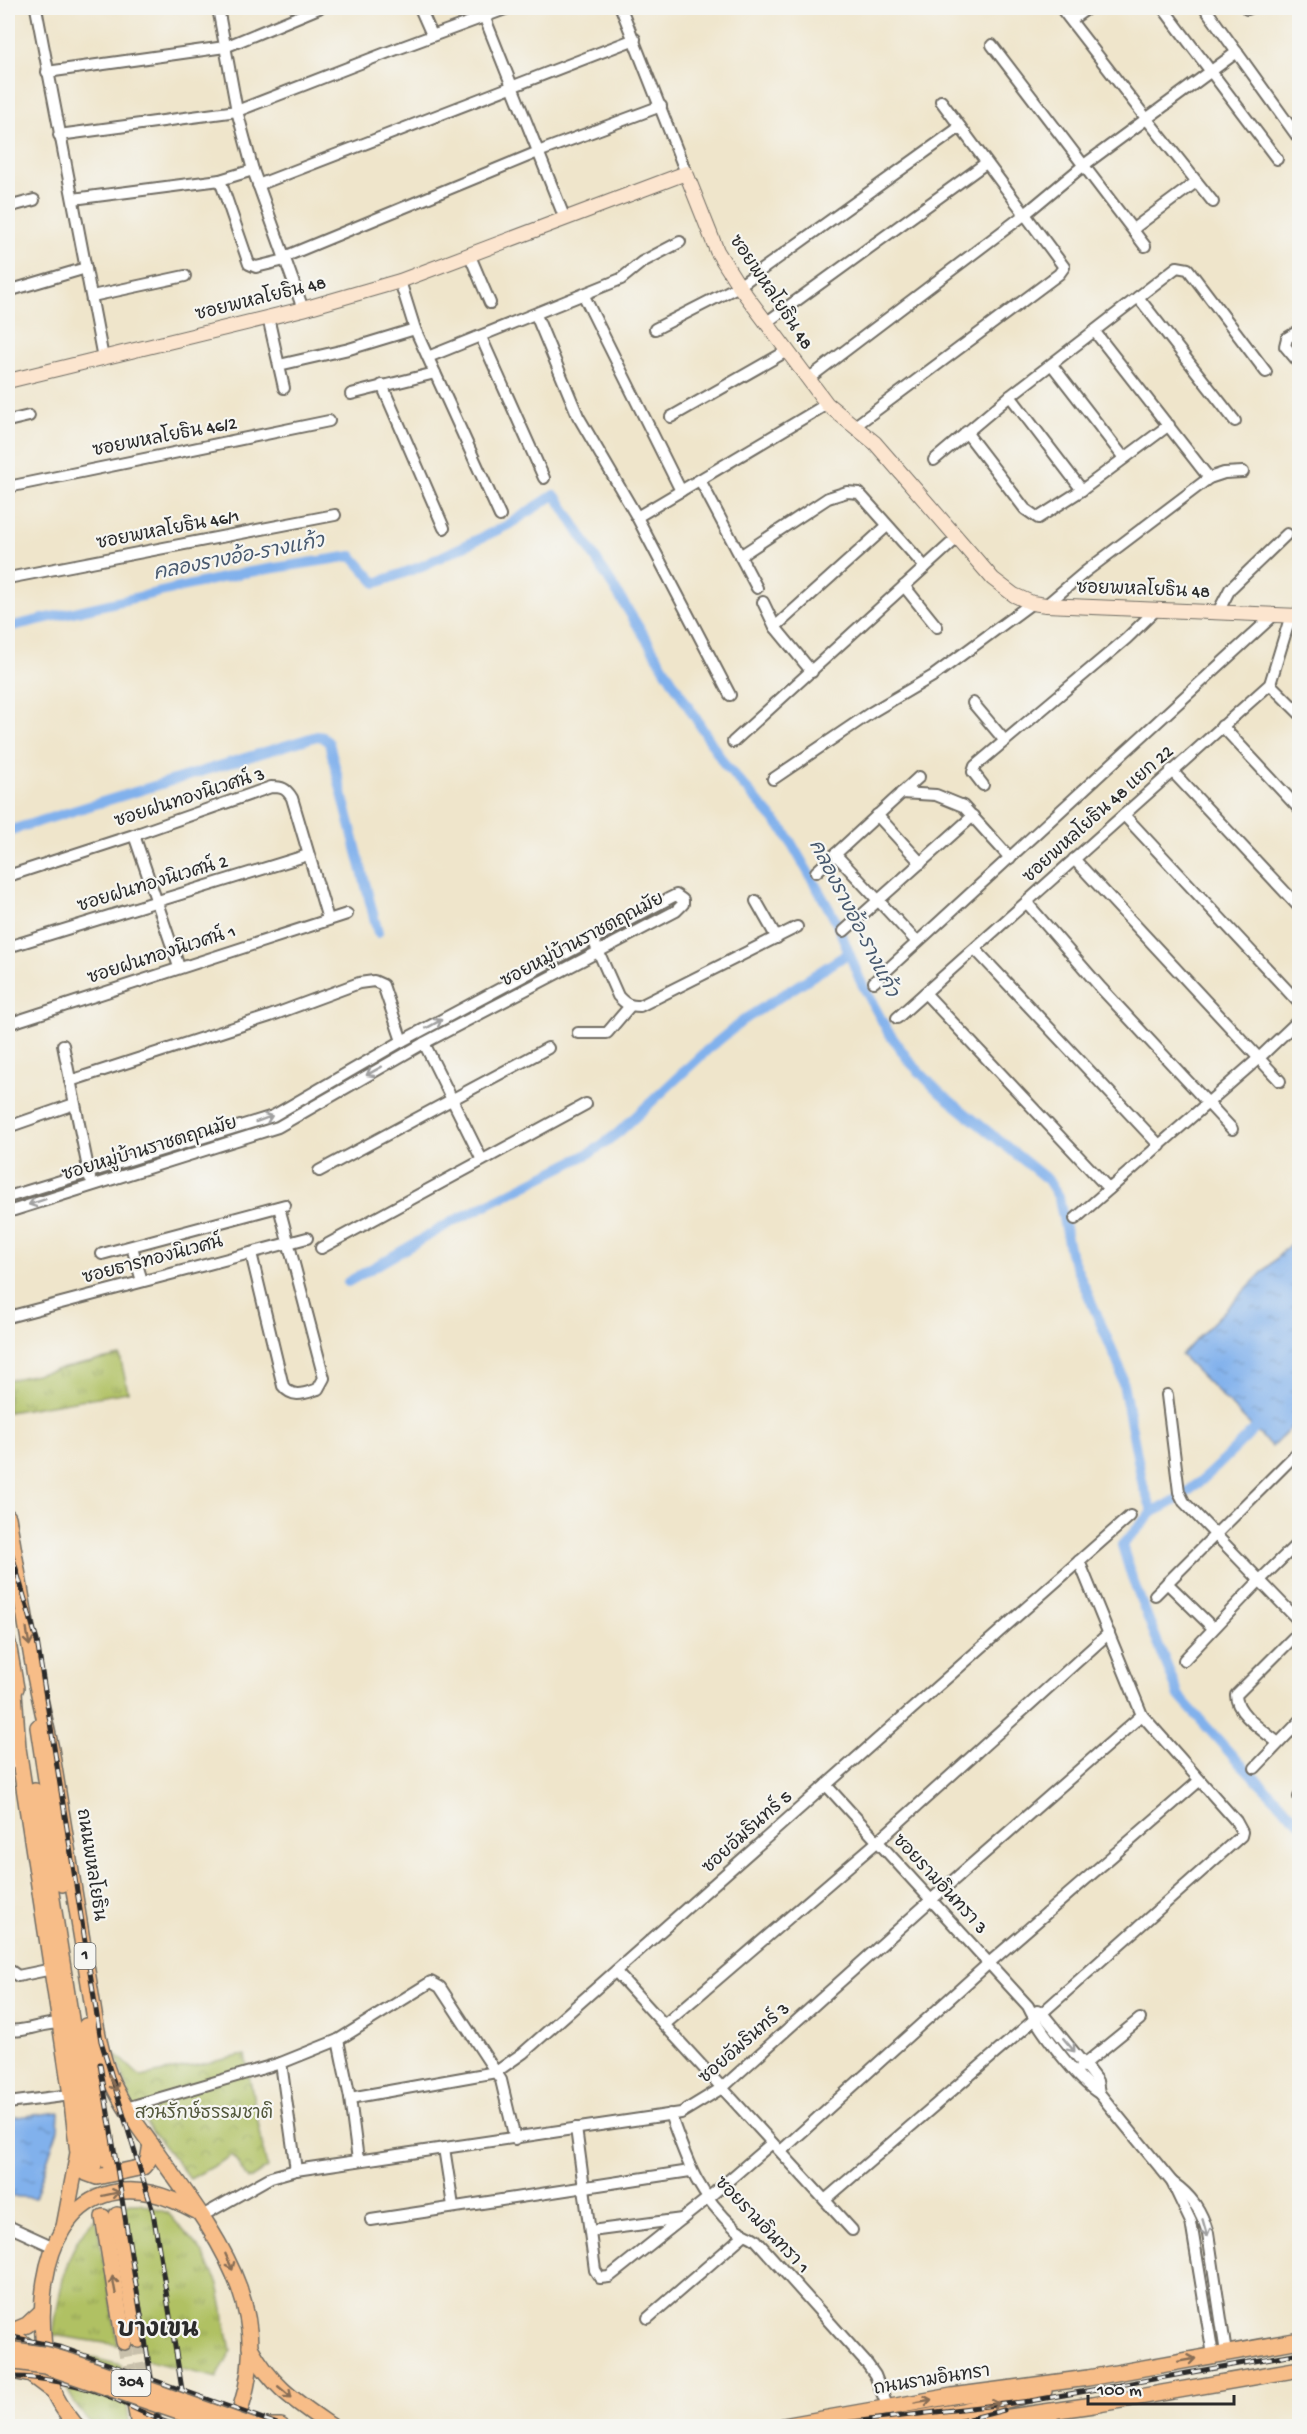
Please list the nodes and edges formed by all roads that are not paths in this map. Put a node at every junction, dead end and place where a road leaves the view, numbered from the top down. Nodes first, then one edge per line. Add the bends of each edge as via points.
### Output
1 (36, 8) edge
2 (218, 8) edge
3 (319, 8) edge
4 (420, 8) edge
5 (508, 8) edge
6 (621, 8) edge
7 (1061, 8) edge
8 (1088, 8) edge
9 (1163, 8) edge
10 (1205, 8) edge
11 (483, 13) edge
12 (1071, 20) junction
13 (432, 35) junction
14 (635, 39) junction
15 (992, 45) dead end
16 (225, 47) junction
17 (1237, 52) junction
18 (47, 72) junction
19 (1211, 72) junction
20 (512, 85) junction
21 (941, 101) dead end
22 (661, 106) junction
23 (237, 111) junction
24 (1146, 118) junction
25 (960, 127) junction
26 (58, 135) junction
27 (1297, 136) dead end
28 (538, 152) junction
29 (1276, 159) dead end
30 (986, 163) junction
31 (1084, 165) junction
32 (253, 170) junction
33 (686, 173) junction
34 (220, 180) junction
35 (1197, 182) junction
36 (258, 185) junction
37 (73, 199) junction
38 (34, 200) dead end
39 (1214, 202) dead end
40 (8, 207) edge
41 (1024, 215) junction
42 (565, 219) junction
43 (1133, 229) junction
44 (680, 242) dead end
45 (1145, 246) dead end
46 (470, 256) junction
47 (285, 258) junction
48 (86, 268) junction
49 (184, 276) dead end
50 (400, 281) junction
51 (739, 286) junction
52 (8, 291) edge
53 (92, 296) junction
54 (584, 296) junction
55 (1138, 297) junction
56 (490, 303) dead end
57 (303, 309) junction
58 (536, 315) junction
59 (268, 317) junction
60 (767, 322) junction
61 (415, 329) junction
62 (655, 329) dead end
63 (1299, 330) edge
64 (1095, 332) junction
65 (481, 336) junction
66 (787, 351) junction
67 (428, 357) junction
68 (103, 358) junction
69 (1299, 364) edge
70 (279, 365) junction
71 (1052, 365) junction
72 (1266, 372) dead end
73 (435, 373) junction
74 (808, 379) junction
75 (8, 381) edge
76 (382, 385) junction
77 (284, 388) dead end
78 (351, 394) dead end
79 (1010, 396) junction
80 (827, 404) junction
81 (29, 416) dead end
82 (670, 417) dead end
83 (8, 421) edge
84 (1236, 421) dead end
85 (329, 422) dead end
86 (1169, 425) junction
87 (855, 426) junction
88 (966, 432) junction
89 (1124, 458) junction
90 (934, 460) dead end
91 (1243, 472) dead end
92 (544, 478) dead end
93 (1209, 478) junction
94 (700, 480) junction
95 (8, 487) edge
96 (1082, 490) junction
97 (681, 491) junction
98 (334, 515) dead end
99 (500, 516) dead end
100 (638, 517) junction
101 (887, 526) junction
102 (444, 528) dead end
103 (1287, 534) dead end
104 (957, 538) junction
105 (740, 555) junction
106 (925, 567) junction
107 (8, 578) edge
108 (904, 586) junction
109 (757, 588) dead end
110 (763, 602) dead end
111 (1039, 604) junction
112 (1157, 609) junction
113 (1218, 612) junction
114 (1274, 615) junction
115 (1295, 616) edge
116 (775, 627) junction
117 (937, 627) dead end
118 (812, 672) junction
119 (1270, 684) junction
120 (730, 695) dead end
121 (973, 703) dead end
122 (1299, 714) edge
123 (1221, 726) junction
124 (1005, 741) junction
125 (733, 742) dead end
126 (1171, 770) junction
127 (919, 777) dead end
128 (773, 779) dead end
129 (983, 785) dead end
130 (902, 793) junction
131 (1299, 810) edge
132 (877, 815) junction
133 (1124, 815) junction
134 (973, 816) junction
135 (134, 836) junction
136 (835, 854) junction
137 (308, 855) junction
138 (1010, 858) junction
139 (1074, 859) junction
140 (921, 863) junction
141 (816, 872) dead end
142 (8, 876) edge
143 (156, 901) junction
144 (756, 901) dead end
145 (878, 901) junction
146 (1026, 903) junction
147 (1299, 908) edge
148 (347, 914) dead end
149 (328, 919) junction
150 (797, 927) dead end
151 (844, 931) dead end
152 (592, 938) junction
153 (777, 938) junction
154 (917, 942) junction
155 (8, 947) edge
156 (975, 949) junction
157 (597, 950) junction
158 (179, 967) junction
159 (874, 982) dead end
160 (508, 984) junction
161 (925, 993) junction
162 (514, 997) junction
163 (1299, 1004) edge
164 (630, 1006) junction
165 (897, 1018) dead end
166 (1299, 1019) edge
167 (8, 1024) edge
168 (578, 1033) dead end
169 (402, 1041) junction
170 (424, 1043) junction
171 (63, 1045) dead end
172 (548, 1048) dead end
173 (1259, 1058) junction
174 (344, 1074) junction
175 (70, 1081) junction
176 (1280, 1081) dead end
177 (348, 1085) junction
178 (452, 1100) junction
179 (1209, 1102) junction
180 (74, 1104) junction
181 (586, 1104) dead end
182 (8, 1127) edge
183 (1232, 1129) dead end
184 (1160, 1146) junction
185 (482, 1160) junction
186 (319, 1171) dead end
187 (89, 1172) junction
188 (92, 1184) junction
189 (1110, 1190) junction
190 (8, 1195) edge
191 (8, 1212) edge
192 (1075, 1219) dead end
193 (307, 1238) dead end
194 (287, 1243) junction
195 (132, 1247) junction
196 (321, 1248) dead end
197 (251, 1253) junction
198 (102, 1254) dead end
199 (142, 1281) junction
200 (8, 1317) edge
201 (1167, 1395) dead end
202 (1299, 1450) edge
203 (1130, 1516) dead end
204 (8, 1518) edge
205 (1214, 1535) junction
206 (1299, 1541) edge
207 (1078, 1561) junction
208 (1259, 1581) junction
209 (1167, 1583) junction
210 (1155, 1595) dead end
211 (1299, 1622) edge
212 (1213, 1628) junction
213 (1299, 1631) edge
214 (1109, 1633) junction
215 (8, 1643) edge
216 (1184, 1660) dead end
217 (35, 1676) junction
218 (14, 1678) junction
219 (1142, 1715) junction
220 (1299, 1721) edge
221 (1278, 1743) junction
222 (14, 1763) edge
223 (1255, 1768) dead end
224 (1199, 1781) junction
225 (826, 1785) junction
226 (877, 1842) junction
227 (931, 1900) junction
228 (989, 1963) junction
229 (8, 1969) edge
230 (52, 1969) junction
231 (616, 1972) junction
232 (1038, 2017) junction
233 (1140, 2019) dead end
234 (60, 2023) junction
235 (664, 2025) junction
236 (8, 2030) edge
237 (338, 2040) junction
238 (281, 2063) junction
239 (1080, 2068) junction
240 (496, 2072) junction
241 (722, 2088) junction
242 (71, 2095) junction
243 (350, 2098) junction
244 (8, 2103) edge
245 (126, 2108) junction
246 (670, 2114) junction
247 (576, 2128) junction
248 (515, 2139) junction
249 (772, 2143) junction
250 (151, 2144) junction
251 (444, 2148) junction
252 (781, 2151) junction
253 (78, 2153) junction
254 (358, 2160) junction
255 (296, 2170) junction
256 (690, 2171) junction
257 (584, 2186) junction
258 (707, 2199) junction
259 (825, 2200) junction
260 (453, 2206) junction
261 (201, 2214) junction
262 (110, 2216) tunnel mouth
263 (682, 2219) junction
264 (371, 2220) dead end
265 (8, 2226) edge
266 (64, 2227) junction
267 (852, 2230) dead end
268 (591, 2231) junction
269 (745, 2234) junction
270 (54, 2247) junction
271 (42, 2311) junction
272 (648, 2318) dead end
273 (8, 2333) edge
274 (1299, 2340) edge
275 (132, 2341) tunnel mouth
276 (250, 2347) junction
277 (8, 2349) edge
278 (1220, 2354) junction
279 (9, 2367) edge
280 (1299, 2369) edge
281 (1088, 2378) junction
282 (55, 2393) junction
283 (1093, 2405) junction
284 (888, 2408) junction
285 (76, 2427) edge
286 (139, 2427) edge
287 (154, 2427) edge
288 (219, 2427) edge
289 (234, 2427) edge
290 (252, 2427) edge
291 (262, 2427) edge
292 (281, 2427) edge
293 (331, 2427) edge
294 (783, 2427) edge
295 (871, 2427) edge
296 (947, 2427) edge
297 (1022, 2427) edge

1 - 18 street
2 - 16 street
3 - 16 street
4 - 13 street
5 - 11 street
6 - 14 street
7 - 12 street
8 - 12 street
9 - 19 street
10 - 17 street
11 - 13 street
11 - 20 street
12 - 24 street
13 - 23 street
14 - 20 street
14 - 22 street
15 - 31 street
16 - 18 street
16 - 23 street
17 - 19 street
17 - 27 street
18 - 26 street
19 - 24 street
19 - 29 street
20 - 28 street
20 - 36 street
21 - 25 street
22 - 28 street
22 - 33 street
23 - 26 street
23 - 32 street
24 - 31 street
24 - 35 street
25 - 30 street
25 - 51 street
26 - 37 street
28 - 42 street
28 - 47 street
30 - 41 street
30 - 60 street
31 - 41 street
31 - 43 street
32 - 34 street
32 - 36 street
33 - 42 street, ซอยพหลโยธิน 48
33 - 51 street, ซอยพหลโยธิน 48 via 717,251
34 - 37 street
34 - 47 street via 249,264 256,267
35 - 39 street
35 - 43 street
36 - 47 street
37 - 48 street
38 - 40 street
41 - 74 street
41 - 87 street via 1062,264 1062,270
42 - 46 street, ซอยพหลโยธิน 48
43 - 45 street
44 - 54 street via 642,262 621,279
46 - 50 street, ซอยพหลโยธิน 48
46 - 56 street
47 - 57 street
48 - 52 street
48 - 53 street
49 - 53 street
50 - 57 street, ซอยพหลโยธิน 48
50 - 61 street
51 - 60 street, ซอยพหลโยธิน 48
51 - 62 street
53 - 68 street
54 - 58 street
54 - 97 street
55 - 64 street
55 - 72 street via 1177,267 1185,267
55 - 84 street
57 - 59 street, ซอยพหลโยธิน 48
58 - 65 street
58 - 100 street via 578,416
59 - 68 street, ซอยพหลโยธิน 48
59 - 70 street
60 - 66 street, ซอยพหลโยธิน 48
61 - 67 street
61 - 70 street
63 - 69 street via 1287,338 1285,346
64 - 71 street
64 - 86 street
65 - 67 street
65 - 92 street
66 - 74 street, ซอยพหลโยธิน 48
66 - 82 street
67 - 73 street
68 - 75 street, ซอยพหลโยธิน 48
70 - 77 street
71 - 79 street
71 - 89 street
73 - 76 street
73 - 99 street
74 - 80 street, ซอยพหลโยธิน 48
76 - 78 street
76 - 102 street
79 - 88 street
79 - 96 street
80 - 87 street, ซอยพหลโยธิน 48
80 - 94 street
81 - 83 street
85 - 95 street, ซอยพหลโยธิน 46/2
86 - 89 street
86 - 93 street
87 - 104 street, ซอยพหลโยธิน 48 via 875,442
88 - 90 street
88 - 96 street via 1032,516 1044,516
89 - 96 street
91 - 93 street
93 - 111 street
94 - 97 street
94 - 105 street
97 - 100 street
98 - 107 street, ซอยพหลโยธิน 46/1
100 - 120 street
101 - 105 street via 859,493 847,492 828,498
101 - 106 street
101 - 116 street
103 - 113 street via 1230,589
104 - 106 street
104 - 111 street, ซอยพหลโยธิน 48 via 1005,589
105 - 109 street
106 - 108 street
108 - 117 street
108 - 118 street
110 - 116 street
111 - 112 street, ซอยพหลโยธิน 48
111 - 128 street
112 - 113 street, ซอยพหลโยธิน 48
112 - 124 street
113 - 114 street, ซอยพหลโยธิน 48
114 - 115 street, ซอยพหลโยธิน 48
114 - 138 street
115 - 119 street
116 - 118 street
118 - 125 street
119 - 122 street
119 - 123 street, ซอยพหลโยธิน 48 แยก 22
121 - 124 street
123 - 126 street, ซอยพหลโยธิน 48 แยก 22
123 - 131 street
124 - 129 street via 973,770
126 - 133 street, ซอยพหลโยธิน 48 แยก 22
126 - 147 street
127 - 130 street
130 - 132 street
130 - 134 street via 936,795 963,806
132 - 136 street
132 - 140 street
133 - 139 street, ซอยพหลโยธิน 48 แยก 22
133 - 163 street
134 - 138 street
134 - 140 street
135 - 137 street, ซอยฝนทองนิเวศน์ 3 via 271,787 282,788 292,798
135 - 142 street, ซอยฝนทองนิเวศน์ 3
135 - 143 street
136 - 141 street
136 - 145 street
137 - 143 street, ซอยฝนทองนิเวศน์ 2
137 - 149 street, ซอยฝนทองนิเวศน์ 3
138 - 154 street
139 - 146 street, ซอยพหลโยธิน 48 แยก 22
139 - 173 street
140 - 145 street
143 - 155 street, ซอยฝนทองนิเวศน์ 2
143 - 158 street
144 - 153 street
145 - 151 street
145 - 154 street
146 - 156 street, ซอยพหลโยธิน 48 แยก 22
146 - 179 street
148 - 149 street, ซอยฝนทองนิเวศน์ 1
149 - 158 street, ซอยฝนทองนิเวศน์ 1
150 - 153 street
152 - 157 street
152 - 157 street, ซอยหมู่บ้านราชตฤณมัย via 676,895 683,900 676,911
152 - 160 street, ซอยหมู่บ้านราชตฤณมัย
153 - 164 street via 640,1006
154 - 159 street
156 - 161 street, ซอยพหลโยธิน 48 แยก 22
156 - 184 street
157 - 162 street, ซอยหมู่บ้านราชตฤณมัย
157 - 164 street via 618,996
158 - 167 street, ซอยฝนทองนิเวศน์ 1
160 - 162 street
169 -> 160 street, ซอยหมู่บ้านราชตฤณมัย
161 - 165 street, ซอยพหลโยธิน 48 แยก 22
161 - 189 street
162 - 170 street, ซอยหมู่บ้านราชตฤณมัย
164 - 168 street via 607,1033
166 - 173 street
169 - 174 street, ซอยหมู่บ้านราชตฤณมัย
169 - 175 street via 383,985 374,981
170 -> 177 street, ซอยหมู่บ้านราชตฤณมัย
170 - 178 street
171 - 175 street
172 - 178 street
173 - 176 street
173 - 179 street
174 - 177 street
187 -> 174 street, ซอยหมู่บ้านราชตฤณมัย via 273,1116
175 - 180 street
177 - 188 street, ซอยหมู่บ้านราชตฤณมัย via 266,1132
178 - 185 street
178 - 186 street
179 - 183 street
179 - 184 street
180 - 182 street
180 - 187 street
181 - 185 street
184 - 189 street
185 - 196 street
187 - 188 street
187 - 190 street, ซอยหมู่บ้านราชตฤณมัย
188 -> 191 street, ซอยหมู่บ้านราชตฤณมัย
189 - 192 street
193 - 194 street, ซอยธารทองนิเวศน์
194 - 195 street via 282,1206
194 - 197 street, ซอยธารทองนิเวศน์
194 - 197 street via 324,1378 318,1389 298,1395 283,1386
195 - 198 street
195 - 199 street
197 - 199 street, ซอยธารทองนิเวศน์
199 - 200 street, ซอยธารทองนิเวศน์
201 - 205 street via 1181,1497
202 - 205 street
203 - 207 street, ซอยอัมรินทร์ 5
204 -> 217 main road, ถนนพหลโยธิน
205 - 208 street
205 - 209 street
206 - 208 street
207 - 214 street
207 - 225 street, ซอยอัมรินทร์ 5
208 - 211 street
208 - 212 street
209 - 210 street
209 - 212 street
212 - 216 street
213 - 221 street via 1236,1695 1241,1711
214 - 219 street
214 - 226 street
215 - 218 main road, ถนนพหลโยธิน
217 - 218 main road, ถนนพหลโยธิน / 1 via 41,1752 101,2163
217 -> 245 main road, ถนนพหลโยธิน / 1 via 51,1749 100,2044 112,2082
218 - 222 main road, ถนนพหลโยธิน / 1
219 - 224 street
219 - 227 street, ซอยอัมรินทร์ 3
220 - 221 street
221 - 223 street
222 - 230 main road, ถนนพหลโยธิน / 1
224 - 228 street
224 - 232 street via 1236,1821 1240,1836
225 - 226 street, ซอยรามอินทรา 3
225 - 231 street, ซอยอัมรินทร์ 5
226 - 227 street, ซอยรามอินทรา 3
226 - 235 street
227 - 228 street, ซอยรามอินทรา 3
227 - 241 street, ซอยอัมรินทร์ 3
228 - 232 street, ซอยรามอินทรา 3
228 - 252 street
229 - 230 street via 18,1976
230 - 234 main road, ถนนพหลโยธิน / 1
231 - 235 street
231 - 240 street, ซอยอัมรินทร์ 5
232 - 239 street, ซอยรามอินทรา 3
232 - 259 street
233 - 239 street
234 - 236 street
234 - 242 main road, ถนนพหลโยธิน / 1
235 - 241 street
237 - 238 street
237 - 240 street via 427,1983 434,1983
237 - 243 street
238 - 245 street
238 - 255 street
239 - 278 street, ซอยรามอินทรา 3 via 1097,2081 1099,2092 1172,2182 1191,2222
240 - 243 street, ซอยอัมรินทร์ 5
240 - 248 street via 504,2088
241 - 246 street, ซอยอัมรินทร์ 3 via 691,2109
241 - 249 street
242 - 244 street
242 - 253 main road, ถนนพหลโยธิน / 1
243 - 254 street
245 - 250 main road, ถนนพหลโยธิน / 1
246 - 247 street, ซอยอัมรินทร์ 3
246 - 256 street, ซอยรามอินทรา 1
247 - 248 street, ซอยอัมรินทร์ 3
247 - 257 street
248 - 251 street, ซอยอัมรินทร์ 3
249 - 252 street
249 - 258 street
250 - 253 main road via 143,2167 97,2178 86,2173
250 - 261 main road, ถนนพหลโยธิน / 1
251 - 254 street, ซอยอัมรินทร์ 3
251 - 260 street
252 - 259 street
253 - 266 main road, ถนนพหลโยธิน / 1
254 - 255 street, ซอยอัมรินทร์ 3
255 - 261 street, ซอยอัมรินทร์ 3 via 271,2177
256 - 257 street
256 - 258 street, ซอยรามอินทรา 1
257 - 260 street
257 - 268 street
258 - 263 street
258 - 269 street, ซอยรามอินทรา 1
259 - 267 street
260 - 264 street
266 -> 261 main road via 74,2214 103,2195 124,2192 157,2194
261 -> 276 main road, ถนนพหลโยธิน via 234,2272 243,2297
262 - 275 main road
263 - 268 street
263 - 268 street via 604,2279 595,2270
265 - 270 street
266 - 270 main road
269 - 272 street
269 - 284 street, ซอยรามอินทรา 1 via 756,2240 868,2365
270 - 271 main road via 46,2273
271 - 273 main road via 27,2325
271 - 282 main road via 42,2345
273 - 279 main road via 32,2353 26,2366
274 - 278 main road, ถนนรามอินทรา
276 - 289 main road via 245,2395
276 -> 293 main road via 262,2369 278,2386
277 - 290 main road, 304, bridge via 64,2360
281 -> 278 main road, ถนนรามอินทรา
279 - 282 main road via 31,2375
279 - 288 main road, 304, bridge via 45,2366
280 - 283 main road
284 -> 281 main road, ถนนรามอินทรา
295 -> 281 main road, ถนนรามอินทรา via 1011,2400
282 - 285 main road
283 - 296 main road
283 - 297 main road
284 - 294 main road, ถนนรามอินทรา
286 - 287 main road via 141,2399
291 - 292 main road

